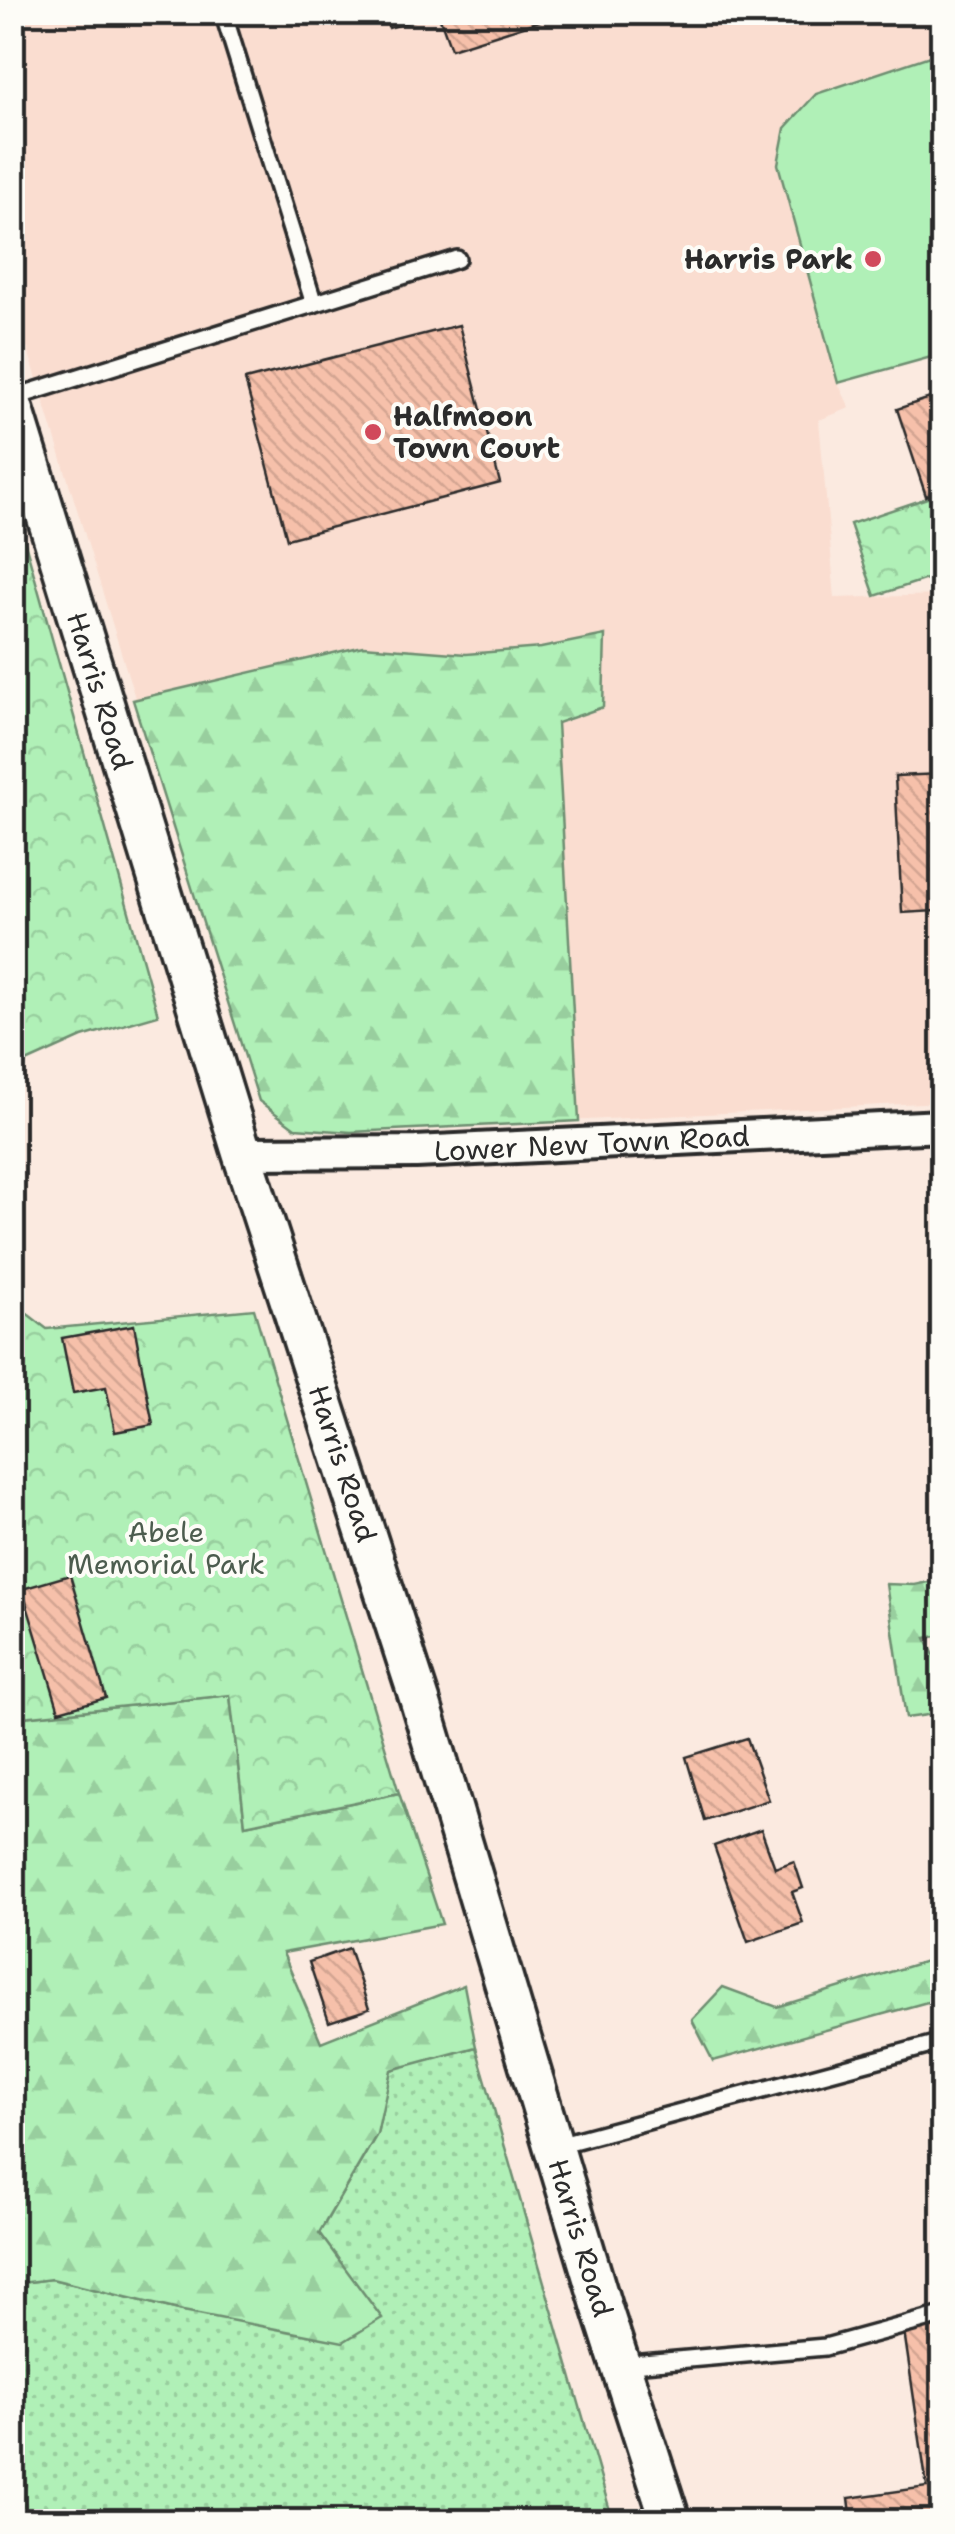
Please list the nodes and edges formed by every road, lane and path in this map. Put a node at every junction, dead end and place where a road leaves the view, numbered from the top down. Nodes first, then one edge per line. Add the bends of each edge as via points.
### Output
1 (223, 12) edge
2 (458, 260) dead end
3 (314, 304) junction
4 (12, 401) edge
5 (942, 1126) edge
6 (242, 1153) junction
7 (942, 2042) edge
8 (554, 2146) junction
9 (942, 2315) edge
10 (620, 2364) junction
11 (672, 2522) edge

1 - 3 lane
2 - 3 lane
3 - 4 lane
4 - 6 street, Harris Road
5 - 6 street, Lower New Town Road via 416,1152
6 - 8 street, Harris Road via 420,1701
7 - 8 lane
8 - 10 street, Harris Road
9 - 10 lane via 825,2347
10 - 11 street, Harris Road

